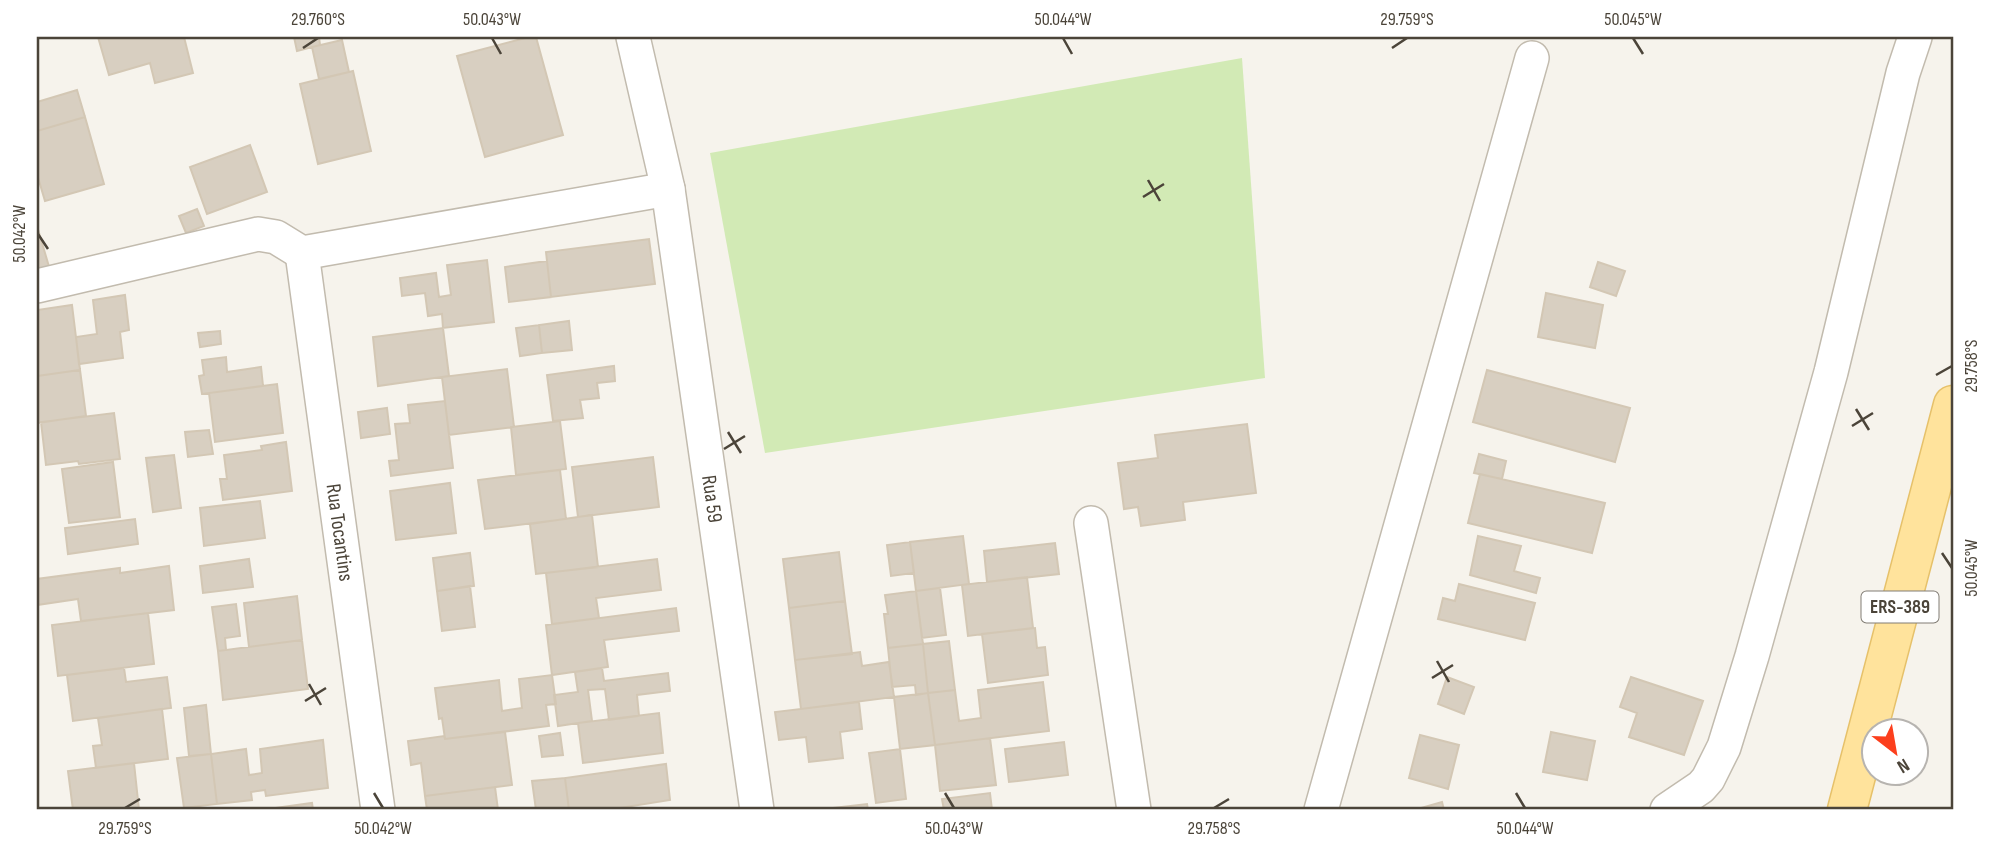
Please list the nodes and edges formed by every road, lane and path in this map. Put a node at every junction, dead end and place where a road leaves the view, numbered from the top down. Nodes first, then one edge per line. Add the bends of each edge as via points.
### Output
1 (633, 37) edge
2 (1915, 37) edge
3 (1532, 58) dead end
4 (668, 189) junction
5 (302, 253) junction
6 (37, 286) edge
7 (1953, 405) edge
8 (1091, 523) dead end
9 (378, 810) edge
10 (757, 810) edge
11 (1134, 810) edge
12 (1321, 810) edge
13 (1667, 810) edge
14 (1847, 810) edge

1 - 4 street, Rua 59
2 - 13 street via 1831,372 1724,747 1701,787
3 - 12 street
4 - 5 street
4 - 10 street, Rua 59
5 - 6 street via 276,237 258,234
5 - 9 street, Rua Tocantins
7 - 14 main road, ERS-389
8 - 11 street

